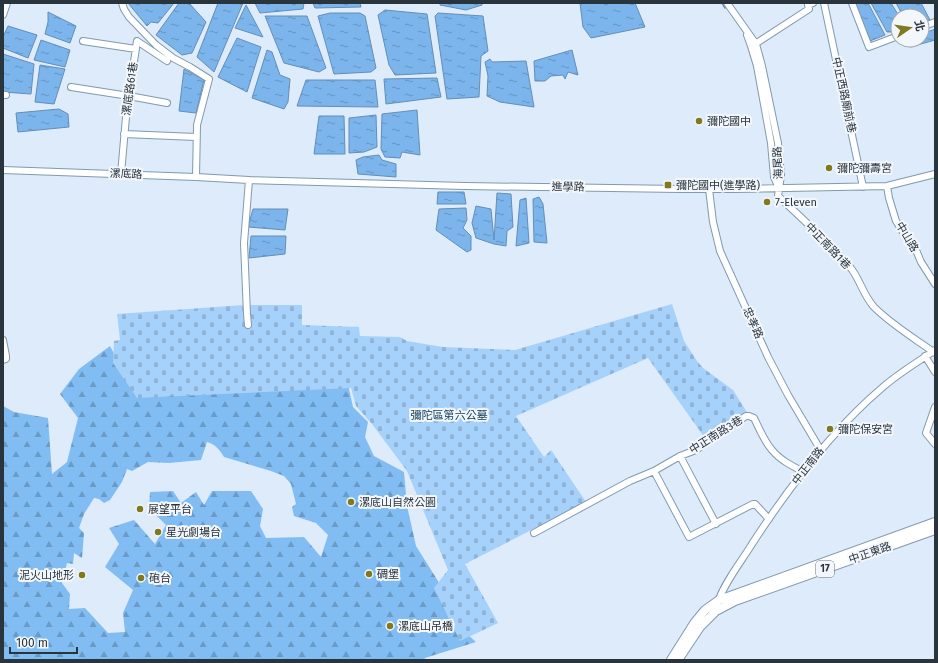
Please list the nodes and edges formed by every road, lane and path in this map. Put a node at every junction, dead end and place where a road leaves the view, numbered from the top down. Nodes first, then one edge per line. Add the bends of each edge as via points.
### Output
1 (7, 3) edge
2 (122, 3) edge
3 (727, 3) edge
4 (813, 3) edge
5 (824, 3) edge
6 (852, 3) edge
7 (3, 15) edge
8 (890, 39) edge
9 (83, 41) dead end
10 (753, 45) junction
11 (136, 49) junction
12 (167, 61) dead end
13 (71, 87) dead end
14 (128, 96) junction
15 (167, 103) dead end
16 (124, 134) junction
17 (196, 137) junction
18 (3, 170) edge
19 (121, 174) junction
20 (935, 174) edge
21 (196, 177) junction
22 (249, 180) junction
23 (863, 186) junction
24 (888, 186) junction
25 (779, 188) junction
26 (709, 189) junction
27 (935, 284) edge
28 (248, 325) dead end
29 (3, 340) edge
30 (934, 351) edge
31 (925, 356) junction
32 (3, 360) edge
33 (935, 372) edge
34 (935, 407) edge
35 (935, 444) edge
36 (820, 450) junction
37 (680, 456) junction
38 (654, 471) junction
39 (804, 472) junction
40 (768, 519) junction
41 (935, 522) edge
42 (716, 524) junction
43 (935, 530) edge
44 (534, 533) dead end
45 (719, 600) junction
46 (716, 611) junction
47 (671, 660) edge
48 (678, 660) edge

1 - 7 street
2 - 17 street via 129,17 156,45 209,79
3 - 10 street, 海尾路
4 - 10 street via 808,6 809,9
5 - 23 street, 中正西路廟前巷
6 - 8 street via 869,46
9 - 11 street
10 - 25 street, 海尾路 via 762,66 778,143 781,175
11 - 12 street, 漯底路61巷 via 137,41
11 - 14 street, 漯底路61巷
13 - 14 street
14 - 15 street
14 - 16 street, 漯底路61巷
16 - 17 street
16 - 19 street, 漯底路61巷
17 - 21 street
18 - 19 street, 漯底路
19 - 21 street, 漯底路
20 - 24 street, 進學路
21 - 22 street, 漯底路
22 - 26 street, 進學路
22 - 28 street via 244,243
23 - 24 street, 進學路
23 - 25 street, 進學路
24 - 27 street, 中山路 via 896,221 913,244
25 - 26 street, 進學路
25 - 30 street, 中正南路1巷 via 778,196 822,237 851,269 873,306 889,321
26 - 36 street, 忠孝路 via 720,251 768,357
29 - 32 street via 6,356
30 - 31 street, 中正南路
31 - 33 street
31 - 36 street, 中正南路 via 884,386 852,415
34 - 35 street via 926,433
36 - 39 street, 中正南路
37 - 38 street, 中正南路3巷
37 - 39 street, 中正南路3巷 via 703,446 749,416 754,418 771,449
37 - 42 street
38 - 42 street via 689,537
38 - 44 street, 中正南路3巷
39 - 40 street, 中正南路
40 - 42 street via 755,504
40 - 45 street, 中正南路 via 725,586
41 - 45 main road, 中正東路 / 17
43 - 46 main road, 中正東路 / 17 via 735,601
45 - 46 street, 中正南路
45 - 47 main road, 中正南路 / 17 via 705,610 695,622
46 - 48 main road, 中正南路 / 17 via 700,627

